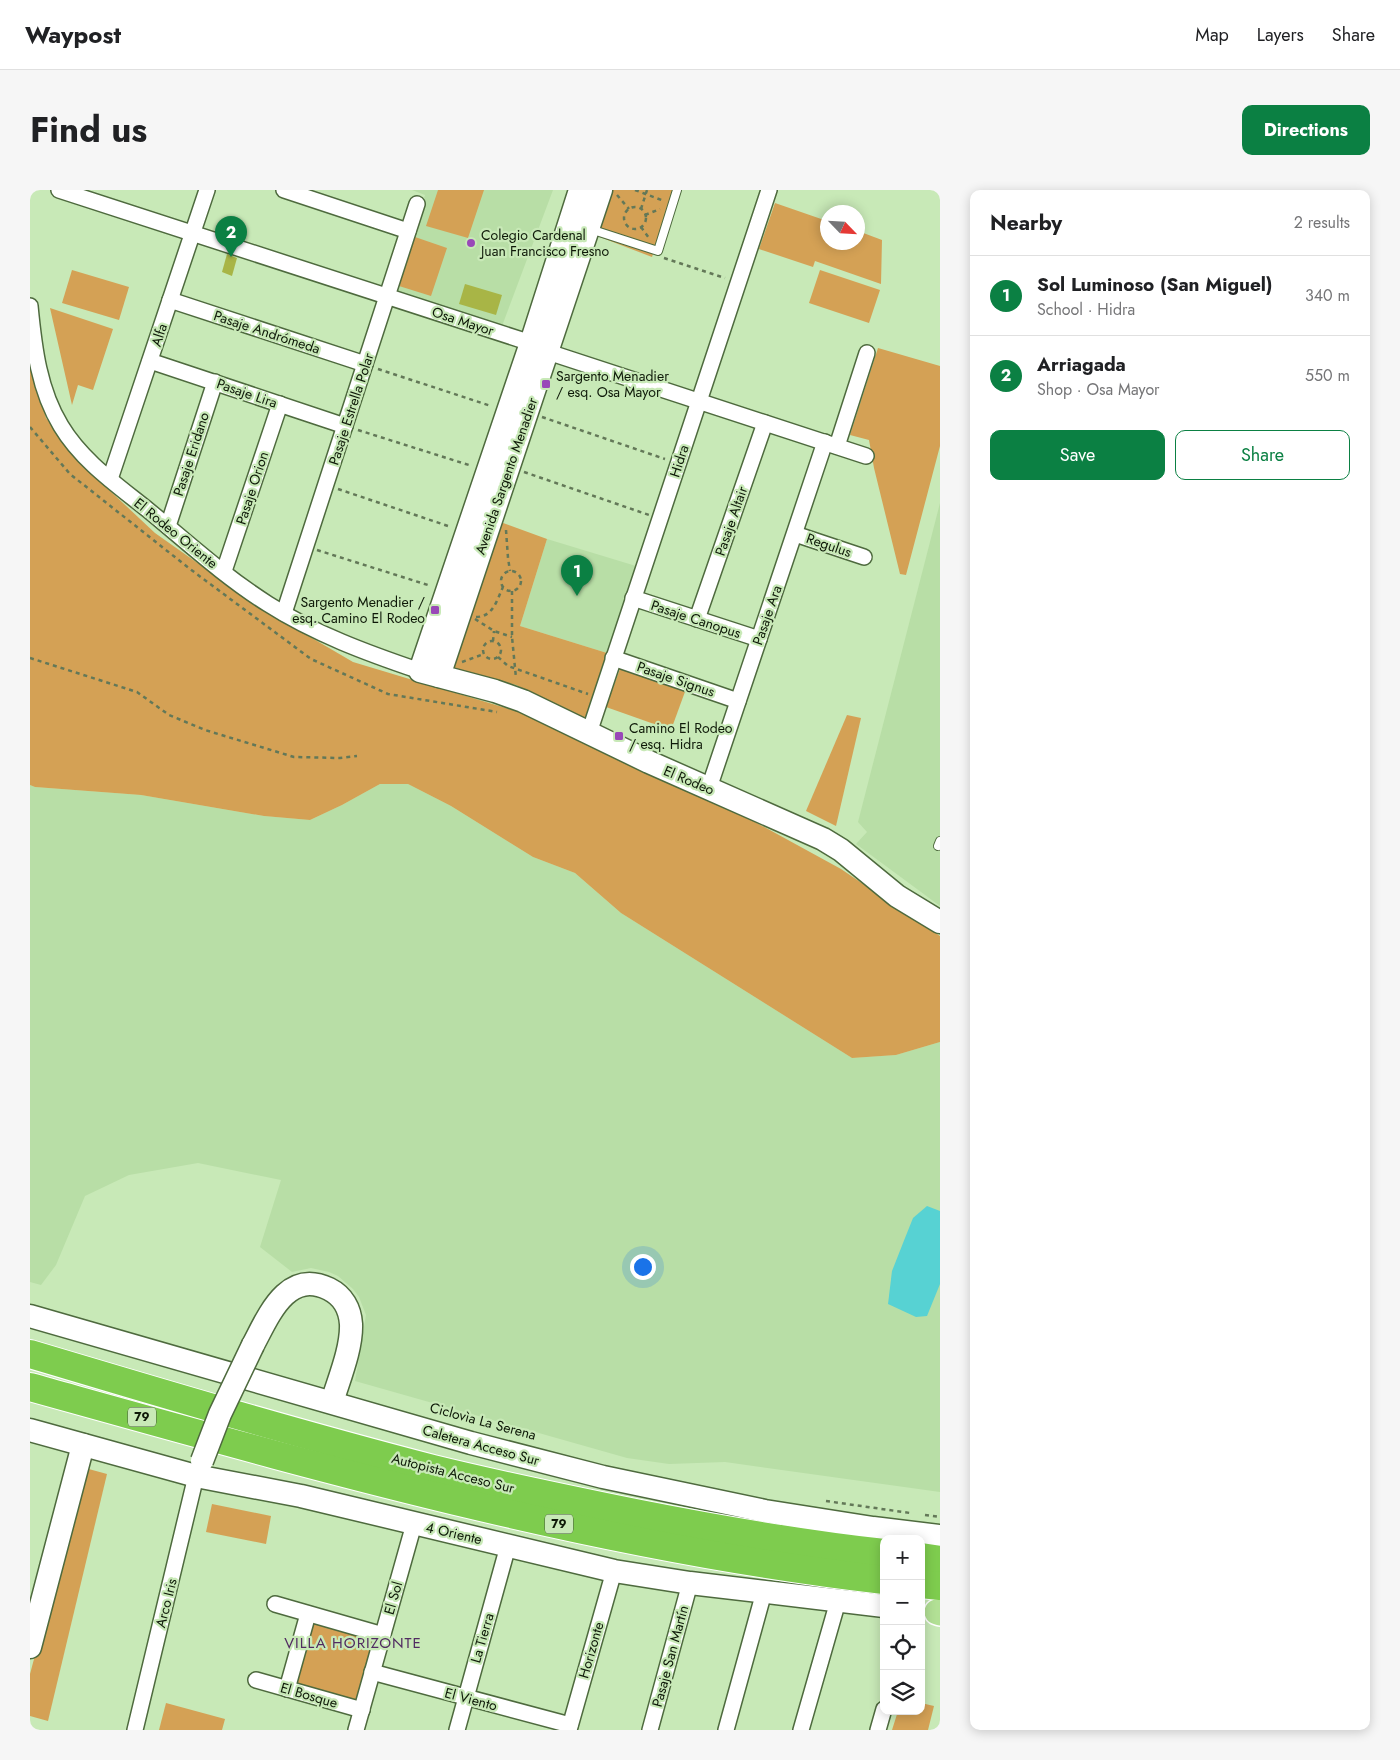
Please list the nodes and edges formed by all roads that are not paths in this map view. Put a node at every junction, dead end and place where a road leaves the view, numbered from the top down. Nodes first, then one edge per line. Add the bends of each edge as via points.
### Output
1 (59, 190) edge
2 (207, 190) edge
3 (284, 190) edge
4 (580, 190) edge
5 (601, 190) edge
6 (677, 190) edge
7 (769, 190) edge
8 (417, 204) dead end
9 (588, 228) junction
10 (408, 231) junction
11 (192, 233) junction
12 (387, 296) junction
13 (170, 300) junction
14 (30, 306) edge
15 (539, 347) junction
16 (867, 353) dead end
17 (150, 361) junction
18 (365, 364) junction
19 (214, 382) junction
20 (699, 401) junction
21 (280, 404) junction
22 (765, 423) junction
23 (345, 426) junction
24 (831, 444) junction
25 (866, 456) dead end
26 (110, 479) junction
27 (168, 526) junction
28 (794, 534) junction
29 (864, 557) dead end
30 (224, 571) junction
31 (633, 598) junction
32 (284, 613) junction
33 (697, 619) junction
34 (759, 639) junction
35 (613, 658) junction
36 (429, 674) junction
37 (738, 701) junction
38 (589, 732) junction
39 (709, 788) junction
40 (940, 922) edge
41 (30, 1316) edge
42 (30, 1354) edge
43 (30, 1387) edge
44 (332, 1402) junction
45 (30, 1430) edge
46 (83, 1445) junction
47 (199, 1468) junction
48 (414, 1524) junction
49 (940, 1536) edge
50 (508, 1546) junction
51 (880, 1552) edge
52 (925, 1558) edge
53 (940, 1560) edge
54 (614, 1571) junction
55 (880, 1579) edge
56 (690, 1583) junction
57 (925, 1590) edge
58 (764, 1592) junction
59 (838, 1601) junction
60 (275, 1604) dead end
61 (880, 1606) edge
62 (936, 1607) edge
63 (308, 1614) junction
64 (382, 1635) junction
65 (30, 1646) edge
66 (372, 1672) junction
67 (256, 1680) dead end
68 (287, 1689) junction
69 (466, 1697) junction
70 (362, 1710) junction
71 (882, 1715) edge
72 (570, 1728) edge
73 (136, 1730) edge
74 (356, 1730) edge
75 (456, 1730) edge
76 (650, 1730) edge
77 (726, 1730) edge
78 (801, 1730) edge
79 (878, 1730) edge

1 - 11 street, Osa Mayor
2 - 11 street, Alfa
3 - 10 street
4 - 15 main road, Avenida Sargento Menadier
5 - 9 main road, Avenida Sargento Menadier
6 - 9 lane via 658,251
7 - 20 street, Hidra
8 - 10 street, Pasaje Estrella Polar
9 - 15 main road, Avenida Sargento Menadier
10 - 12 street, Pasaje Estrella Polar
11 - 12 street, Osa Mayor
11 - 13 street, Alfa
12 - 15 street, Osa Mayor
12 - 18 street, Pasaje Estrella Polar
13 - 17 street, Alfa
13 - 18 street, Pasaje Andrómeda
14 - 26 street, El Rodeo Oriente via 36,359 57,417 77,448
15 - 20 street, Osa Mayor
15 - 36 main road, Avenida Sargento Menadier
15 - 36 main road, Avenida Sargento Menadier via 508,412 446,591
16 - 24 street, Pasaje Ara
17 - 19 street, Pasaje Lira
17 - 26 street, Alfa
18 - 23 street, Pasaje Estrella Polar
19 - 21 street, Pasaje Lira
19 - 27 street, Pasaje Eridano
20 - 22 street, Osa Mayor
20 - 31 street, Hidra
21 - 23 street, Pasaje Lira
21 - 30 street, Pasaje Orion
22 - 24 street, Osa Mayor
22 - 33 street, Pasaje Altair
23 - 32 street, Pasaje Estrella Polar
24 - 25 street, Osa Mayor
24 - 28 street, Pasaje Ara
26 - 27 street, El Rodeo Oriente
27 - 30 street, El Rodeo Oriente
28 - 29 street, Regulus
28 - 34 street, Pasaje Ara
30 - 32 street, El Rodeo Oriente
31 - 33 street, Pasaje Canopus
31 - 35 street, Hidra
32 - 36 street, El Rodeo Oriente via 349,646
33 - 34 street, Pasaje Canopus
34 - 37 street, Pasaje Ara
35 - 37 street, Pasaje Signus
35 - 38 street, Hidra
36 - 38 main road, El Rodeo via 523,701
37 - 39 street, Pasaje Ara
38 - 39 main road, El Rodeo
39 - 40 main road, El Rodeo via 828,841 890,891
41 - 44 main road, Caletera Acceso Sur
42 - 51 highway, Autopista Acceso Sur / 79 via 345,1445 523,1490 750,1534
43 - 55 highway, Autopista Acceso Sur / 79 via 370,1480 599,1533 725,1557
44 - 47 main road, bridge via 351,1333 350,1316 334,1292 319,1285 300,1285 287,1292 275,1305 220,1414
44 - 49 main road, Caletera Acceso Sur via 471,1443 636,1484 765,1511
45 - 46 main road, 4 Oriente
46 - 47 main road, 4 Oriente
46 - 65 main road
47 - 48 main road, 4 Oriente
47 - 73 street, Arco Iris
48 - 50 main road, 4 Oriente
48 - 64 street, El Sol
50 - 54 main road, 4 Oriente
50 - 69 street, La Tierra
52 - 53 highway
54 - 56 main road, 4 Oriente
54 - 72 street, Horizonte
56 - 58 main road, 4 Oriente
56 - 76 street, Pasaje San Martín
57 - 62 highway
58 - 59 main road, 4 Oriente
58 - 77 street
59 - 61 main road, 4 Oriente
59 - 78 street
60 - 63 street
63 - 64 street
63 - 68 street
64 - 66 street, El Sol
66 - 69 street, El Viento
66 - 70 street, El Sol
67 - 68 street, El Bosque
68 - 70 street, El Bosque
69 - 72 street, El Viento
69 - 75 street, La Tierra
70 - 74 street, El Sol
71 - 79 street

